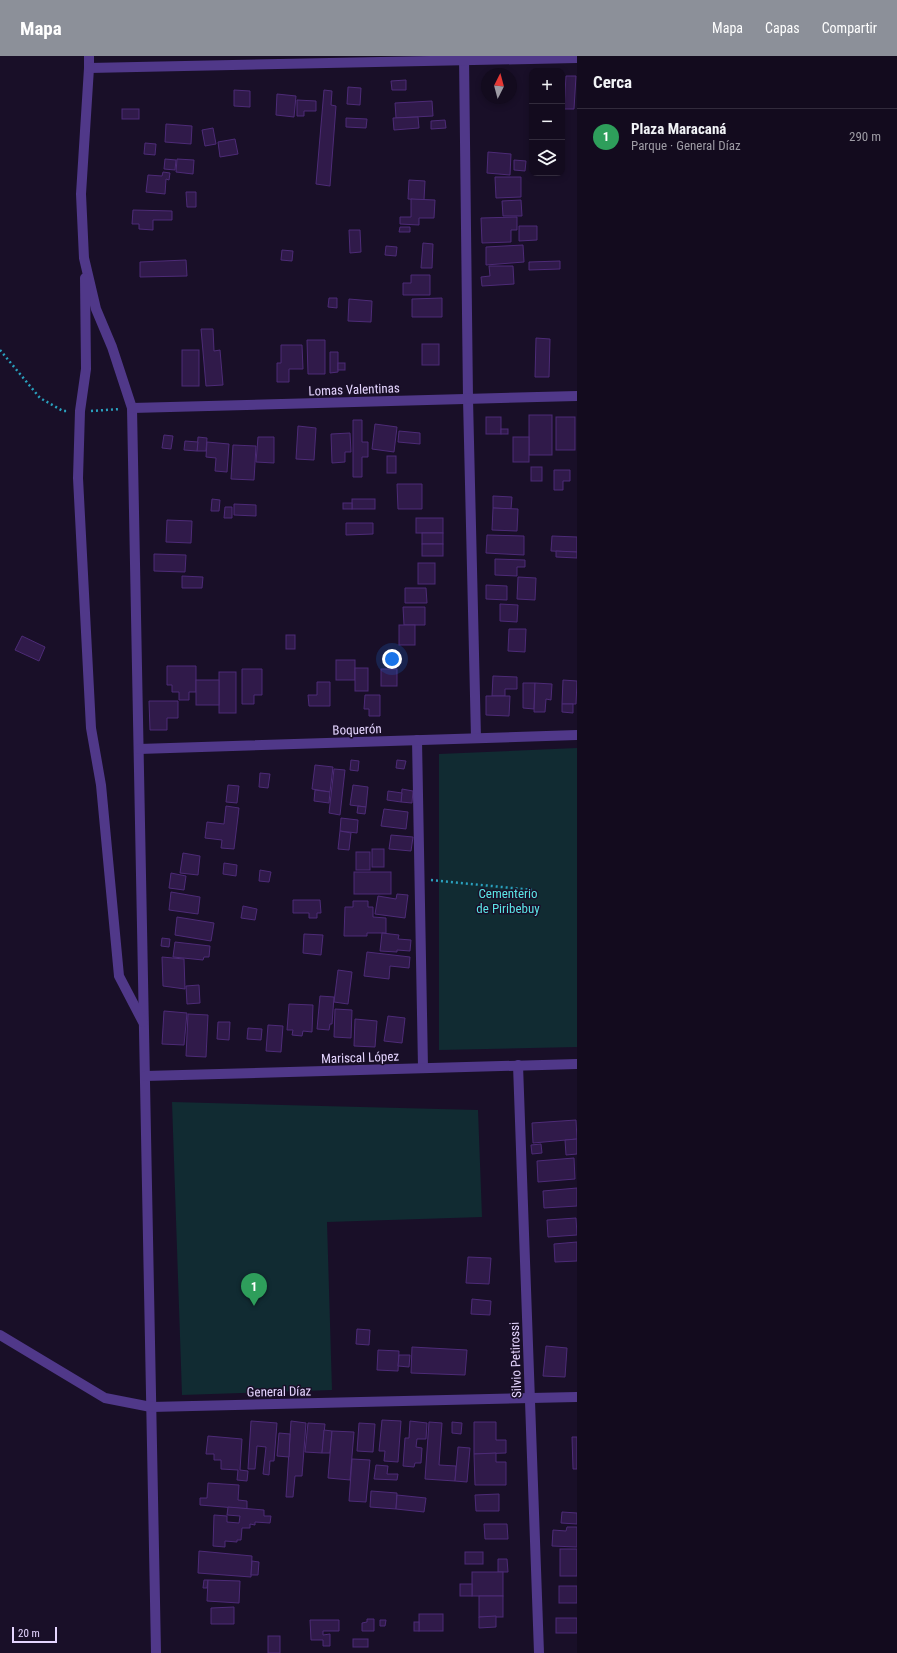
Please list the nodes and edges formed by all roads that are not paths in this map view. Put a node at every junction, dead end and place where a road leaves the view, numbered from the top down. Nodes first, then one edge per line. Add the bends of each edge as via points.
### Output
1 (89, 56) edge
2 (464, 58) edge
3 (577, 58) edge
4 (89, 68) junction
5 (84, 258) junction
6 (577, 396) edge
7 (468, 399) junction
8 (132, 408) junction
9 (577, 735) edge
10 (476, 738) junction
11 (418, 740) junction
12 (139, 749) junction
13 (144, 1024) junction
14 (577, 1064) edge
15 (518, 1065) junction
16 (423, 1068) junction
17 (145, 1076) junction
18 (0, 1335) edge
19 (577, 1397) edge
20 (530, 1398) junction
21 (151, 1407) junction
22 (156, 1653) edge
23 (538, 1653) edge

1 - 4 street
2 - 3 street
2 - 4 street
2 - 7 street
4 - 5 street via 81,194
5 - 8 street via 96,308
5 - 13 street via 86,369 80,411 78,478 91,728 100,785 119,976
6 - 7 street, Lomas Valentinas
7 - 8 street, Lomas Valentinas
7 - 10 street
8 - 12 street
9 - 10 street, Boquerón
10 - 11 street, Boquerón
11 - 12 street, Boquerón
11 - 16 street
12 - 13 street
13 - 17 street
14 - 15 street, Mariscal López
15 - 16 street, Mariscal López
15 - 20 street, Silvio Petirossi
16 - 17 street, Mariscal López
17 - 21 street
18 - 21 street, General Díaz via 105,1398
19 - 20 street, General Díaz
20 - 21 street, General Díaz
20 - 23 street, Silvio Petirossi
21 - 22 street

